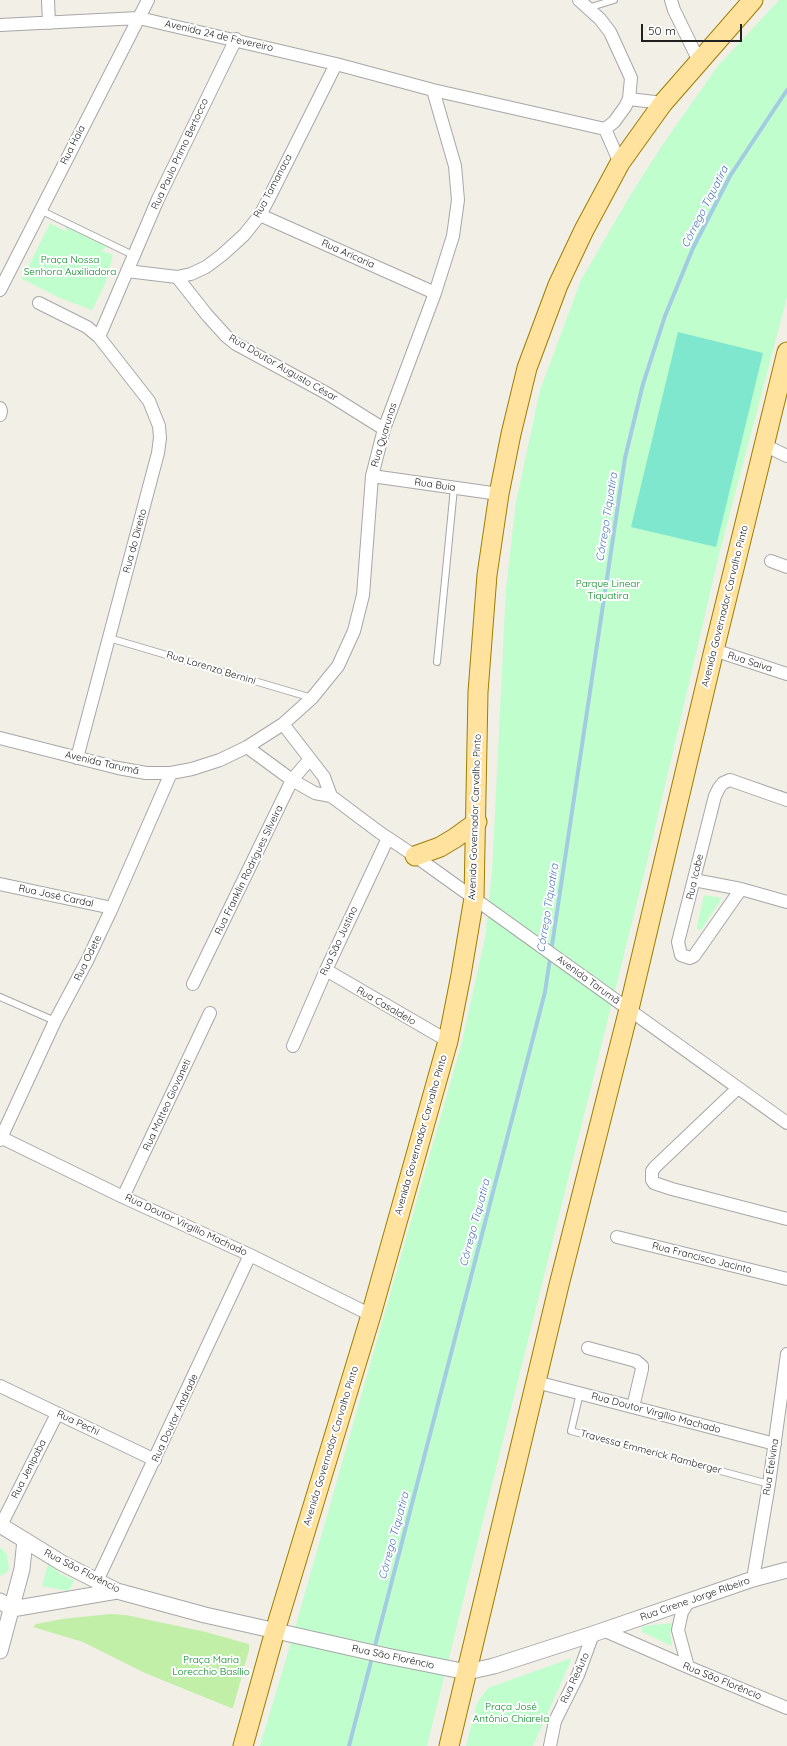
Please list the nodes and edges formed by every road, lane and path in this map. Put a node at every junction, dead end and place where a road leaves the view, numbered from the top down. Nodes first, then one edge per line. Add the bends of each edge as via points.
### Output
1 (48, 0) edge
2 (148, 0) edge
3 (614, 0) edge
4 (671, 0) edge
5 (753, 0) edge
6 (583, 4) edge
7 (139, 18) junction
8 (49, 23) junction
9 (0, 25) edge
10 (236, 39) junction
11 (699, 61) junction
12 (336, 64) junction
13 (433, 90) junction
14 (629, 99) junction
15 (663, 103) junction
16 (605, 129) junction
17 (620, 163) junction
18 (40, 210) junction
19 (260, 215) junction
20 (133, 255) junction
21 (127, 271) junction
22 (177, 277) junction
23 (0, 290) edge
24 (436, 293) junction
25 (39, 303) dead end
26 (99, 337) junction
27 (787, 352) edge
28 (384, 429) junction
29 (764, 446) junction
30 (787, 456) edge
31 (372, 476) junction
32 (454, 488) junction
33 (499, 494) junction
34 (771, 561) dead end
35 (787, 567) edge
36 (109, 638) junction
37 (714, 650) junction
38 (437, 662) dead end
39 (787, 674) edge
40 (312, 698) junction
41 (283, 724) junction
42 (0, 738) edge
43 (248, 747) junction
44 (77, 758) junction
45 (310, 759) junction
46 (171, 774) junction
47 (292, 780) junction
48 (331, 796) junction
49 (787, 800) edge
50 (477, 822) junction
51 (388, 838) junction
52 (415, 856) junction
53 (694, 880) junction
54 (0, 884) edge
55 (741, 889) junction
56 (474, 898) junction
57 (787, 902) edge
58 (112, 908) junction
59 (326, 970) junction
60 (193, 984) dead end
61 (0, 997) edge
62 (629, 1009) junction
63 (210, 1013) dead end
64 (55, 1022) junction
65 (448, 1041) junction
66 (293, 1046) dead end
67 (738, 1088) junction
68 (787, 1123) edge
69 (0, 1138) edge
70 (123, 1197) junction
71 (787, 1219) edge
72 (617, 1237) dead end
73 (250, 1255) junction
74 (787, 1279) edge
75 (371, 1315) junction
76 (588, 1348) dead end
77 (787, 1354) edge
78 (536, 1382) junction
79 (0, 1386) edge
80 (580, 1393) junction
81 (632, 1407) junction
82 (57, 1414) junction
83 (775, 1444) junction
84 (155, 1460) junction
85 (769, 1484) junction
86 (0, 1525) edge
87 (25, 1540) junction
88 (787, 1570) edge
89 (753, 1579) junction
90 (97, 1581) junction
91 (117, 1591) junction
92 (689, 1601) junction
93 (4, 1606) edge
94 (275, 1631) junction
95 (598, 1632) junction
96 (0, 1651) edge
97 (688, 1667) junction
98 (467, 1672) junction
99 (787, 1708) edge
100 (243, 1746) edge
101 (449, 1746) edge
102 (550, 1746) edge

1 - 8 street
2 - 7 street, Rua Haia
3 - 6 lane
4 - 11 street
5 - 11 main road, Avenida Governador Carvalho Pinto
6 - 14 street via 610,32 627,66 631,78
7 - 8 street, Avenida 24 de Fevereiro
7 - 10 street, Avenida 24 de Fevereiro
7 - 18 street, Rua Haia
8 - 9 street, Avenida 24 de Fevereiro
10 - 12 street, Avenida 24 de Fevereiro
10 - 20 street, Rua Paulo Primo Bertocco
11 - 15 main road, Avenida Governador Carvalho Pinto
12 - 13 street, Avenida 24 de Fevereiro
12 - 19 street, Rua Tamanaca
13 - 16 street, Avenida 24 de Fevereiro
13 - 24 street, Rua Quarunas via 455,166 458,200 453,236
14 - 15 street
14 - 16 street via 620,114
15 - 17 main road, Avenida Governador Carvalho Pinto
16 - 17 street
17 - 33 main road, Avenida Governador Carvalho Pinto via 558,285 527,368
18 - 20 lane
18 - 23 street, Rua Haia
19 - 22 street, Rua Tamanaca via 222,256 191,274
19 - 24 street, Rua Aricaria
20 - 21 street, Rua Paulo Primo Bertocco
21 - 22 street
21 - 26 street
22 - 28 street, Rua Doutor Augusto César via 207,316 236,344 328,394
24 - 28 street, Rua Quarunas
25 - 26 street via 87,327
26 - 36 street, Rua do Direito via 148,401 159,426 160,438
27 - 29 main road, Avenida Governador Carvalho Pinto
28 - 31 street, Rua Quarunas
29 - 30 street
29 - 37 main road, Avenida Governador Carvalho Pinto
31 - 32 street, Rua Buia
31 - 40 street, Rua Quarunas via 363,595 354,630 338,666
32 - 33 street, Rua Buia
32 - 38 lane
33 - 50 main road, Avenida Governador Carvalho Pinto via 487,574 478,692
34 - 35 street
36 - 40 lane, Rua Lorenzo Bernini
36 - 44 street, Rua do Direito
37 - 39 street, Rua Saiva
37 - 62 main road, Avenida Governador Carvalho Pinto
40 - 41 street, Rua Quarunas
41 - 43 street, Rua Quarunas
41 - 45 street
42 - 44 street, Avenida Tarumã
43 - 46 street, Avenida Tarumã via 220,760
43 - 47 street, Avenida Tarumã
44 - 46 street, Avenida Tarumã via 146,773
45 - 47 street, Rua Franklin Rodrigues Silveira
45 - 48 street via 324,776
46 - 58 street, Rua Odete
47 - 48 street, Avenida Tarumã via 315,793
47 - 60 street, Rua Franklin Rodrigues Silveira
48 - 51 street, Avenida Tarumã
49 - 53 street, Rua Icobe via 730,780 723,783 715,796
50 - 52 main road via 455,838
50 - 56 main road, Avenida Governador Carvalho Pinto
51 - 52 street, Avenida Tarumã
51 - 59 street, Rua São Justino
52 - 56 street, Avenida Tarumã
53 - 55 street
53 - 55 street, Rua Icobe via 678,942 681,955 690,958 701,948
54 - 58 street, Rua José Cardal
55 - 57 street
56 - 62 street, Avenida Tarumã
56 - 65 main road, Avenida Governador Carvalho Pinto via 469,938
58 - 64 street, Rua Odete
59 - 65 street, Rua Casaldelo
59 - 66 street, Rua São Justino
61 - 64 lane
62 - 67 street, Avenida Tarumã
62 - 78 main road, Avenida Governador Carvalho Pinto via 558,1285
63 - 70 street, Rua Matteo Giovaneti
64 - 69 street, Rua Odete
65 - 75 main road, Avenida Governador Carvalho Pinto
67 - 68 street, Avenida Tarumã
67 - 71 street via 655,1167 652,1171 652,1180 672,1189
69 - 70 street, Rua Doutor Virgílio Machado
70 - 73 street, Rua Doutor Virgílio Machado
72 - 74 street, Rua Francisco Jacinto
73 - 75 street, Rua Doutor Virgílio Machado
73 - 84 street, Rua Doutor Andrade
75 - 94 main road, Avenida Governador Carvalho Pinto
76 - 81 street via 636,1361 642,1366
77 - 83 street, Rua Etelvina
78 - 80 street, Rua Doutor Virgílio Machado
78 - 98 main road, Avenida Governador Carvalho Pinto
79 - 82 street, Rua Pechi
80 - 81 street, Rua Doutor Virgílio Machado
80 - 85 lane, Travessa Emmerick Ramberger via 571,1431
81 - 83 street, Rua Doutor Virgílio Machado
82 - 84 street, Rua Pechi
82 - 86 street, Rua Jenipaba
83 - 85 street, Rua Etelvina
84 - 90 street, Rua Doutor Andrade
85 - 89 street, Rua Etelvina
86 - 87 street, Rua São Florêncio
87 - 90 street, Rua São Florêncio
87 - 93 street via 22,1569
88 - 89 street, Rua Cirene Jorge Ribeiro
89 - 92 street, Rua Cirene Jorge Ribeiro
90 - 91 street, Rua São Florêncio
91 - 93 street
91 - 94 street, Rua São Florêncio
92 - 95 street, Rua Cirene Jorge Ribeiro
92 - 97 street via 682,1612 678,1630
93 - 96 street
94 - 98 street, Rua São Florêncio
94 - 100 main road, Avenida Governador Carvalho Pinto
95 - 97 street, Rua São Florêncio
95 - 98 street, Rua São Florêncio
95 - 102 street, Rua Reduto via 555,1721
97 - 99 street, Rua São Florêncio
98 - 101 main road, Avenida Governador Carvalho Pinto

